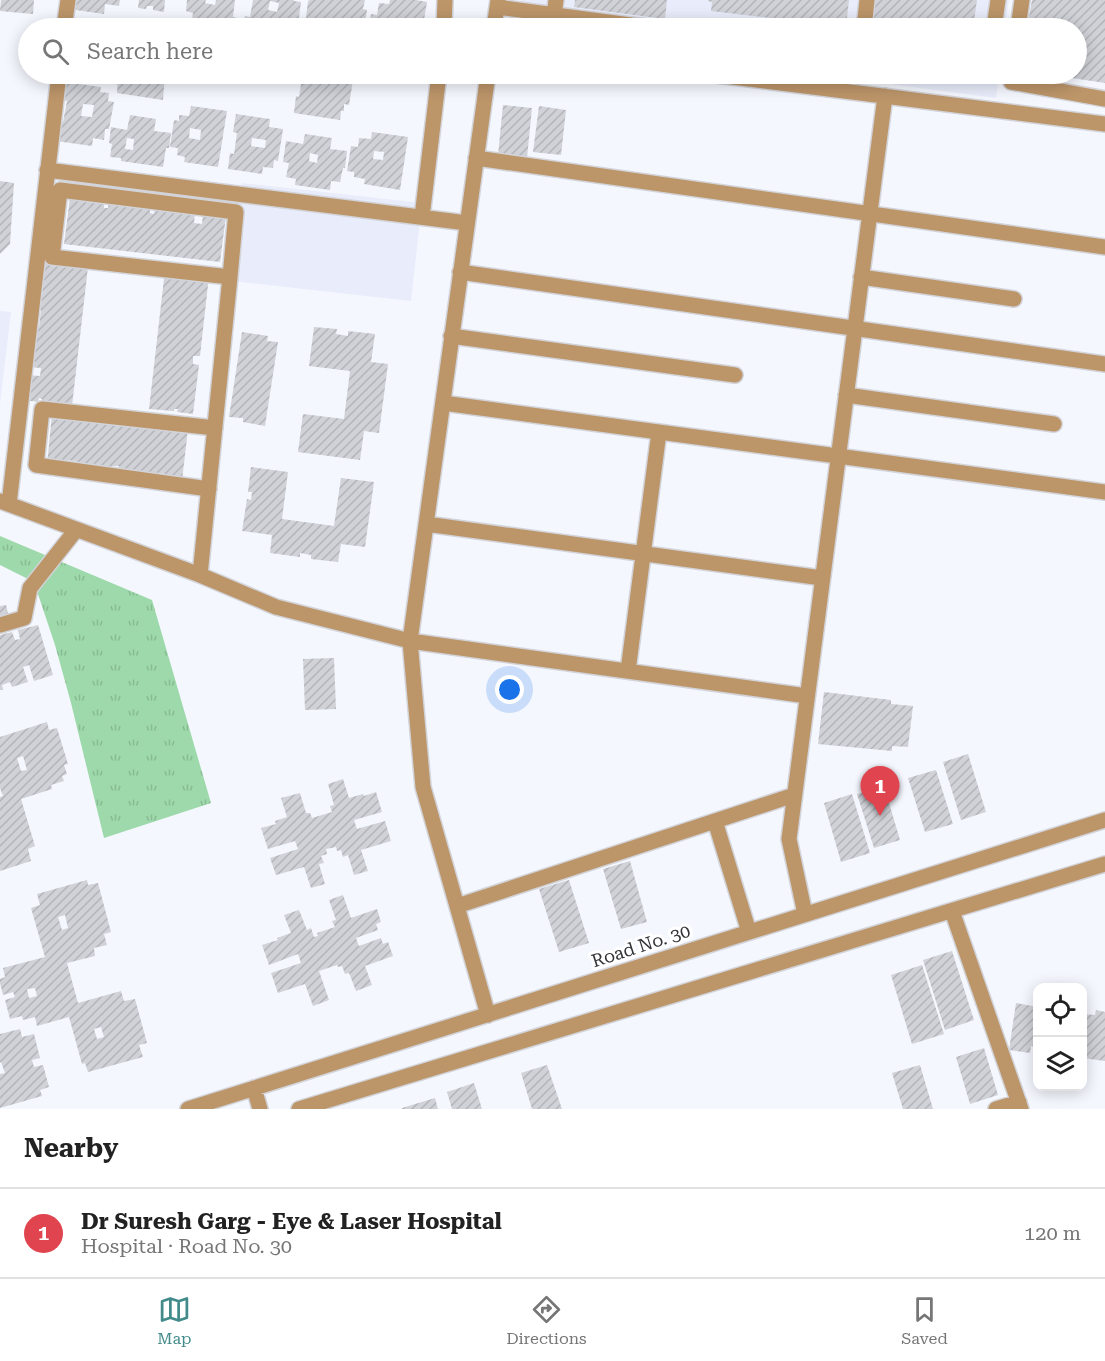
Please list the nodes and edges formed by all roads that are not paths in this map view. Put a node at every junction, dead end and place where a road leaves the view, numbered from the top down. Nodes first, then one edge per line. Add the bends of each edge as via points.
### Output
1 (68, 0) edge
2 (445, 0) edge
3 (556, 0) edge
4 (867, 0) edge
5 (998, 0) edge
6 (1022, 0) edge
7 (497, 4) edge
8 (554, 16) junction
9 (65, 18) edge
10 (444, 18) edge
11 (570, 18) edge
12 (865, 18) edge
13 (995, 18) edge
14 (1019, 18) edge
15 (58, 84) edge
16 (438, 84) edge
17 (487, 84) edge
18 (788, 84) edge
19 (1022, 84) edge
20 (885, 96) junction
21 (1105, 99) edge
22 (1105, 124) edge
23 (476, 158) junction
24 (47, 170) junction
25 (870, 213) junction
26 (422, 217) junction
27 (467, 223) junction
28 (1105, 247) edge
29 (460, 272) junction
30 (230, 277) junction
31 (861, 277) junction
32 (1014, 299) dead end
33 (855, 328) junction
34 (451, 336) junction
35 (1105, 364) edge
36 (735, 375) dead end
37 (846, 395) junction
38 (443, 403) junction
39 (1054, 424) dead end
40 (215, 428) junction
41 (659, 432) junction
42 (838, 456) junction
43 (209, 489) junction
44 (1105, 492) edge
45 (5, 502) edge
46 (426, 524) junction
47 (76, 530) junction
48 (643, 554) junction
49 (200, 575) junction
50 (822, 578) junction
51 (0, 625) edge
52 (410, 641) junction
53 (628, 671) junction
54 (807, 696) junction
55 (794, 795) junction
56 (1105, 820) edge
57 (716, 821) junction
58 (1105, 864) edge
59 (457, 906) junction
60 (952, 911) junction
61 (805, 914) junction
62 (749, 932) junction
63 (488, 1015) junction
64 (254, 1088) junction
65 (1020, 1105) edge
66 (188, 1109) edge
67 (260, 1109) edge
68 (300, 1109) edge
69 (996, 1109) edge

1 - 9 street
2 - 10 street
3 - 8 street
4 - 12 street
5 - 13 street
6 - 14 street
7 - 8 street
8 - 11 street
15 - 24 street
16 - 26 street
17 - 23 street
18 - 20 street
19 - 21 street
20 - 22 street
20 - 25 street
23 - 25 street
23 - 27 street
24 - 26 street
24 - 45 street
25 - 28 street
25 - 31 street
26 - 27 street
27 - 29 street
29 - 33 street
29 - 34 street
30 - 30 street via 52,257 60,190 236,213
30 - 40 street
31 - 32 street
31 - 33 street
33 - 35 street
33 - 37 street
34 - 36 street
34 - 38 street
37 - 39 street
37 - 42 street
38 - 41 street
38 - 46 street
40 - 43 street
40 - 43 street via 42,409 36,465
41 - 42 street
41 - 48 street
42 - 44 street
42 - 50 street
43 - 49 street
45 - 47 street
46 - 48 street
46 - 52 street
47 - 49 street
47 - 51 street via 30,588 24,618
48 - 50 street
48 - 53 street
49 - 52 street via 276,607
50 - 54 street
52 - 53 street
52 - 59 street via 423,786
53 - 54 street
54 - 55 street
55 - 57 street
55 - 61 street via 789,839
56 - 61 street, Road No. 30
57 - 59 street
57 - 62 street
58 - 60 street
59 - 63 street
60 - 65 street
60 - 68 street
61 - 62 street, Road No. 30
62 - 63 street, Road No. 30
63 - 64 street, Road No. 30
64 - 66 street, Road No. 30
64 - 67 street
65 - 69 street

